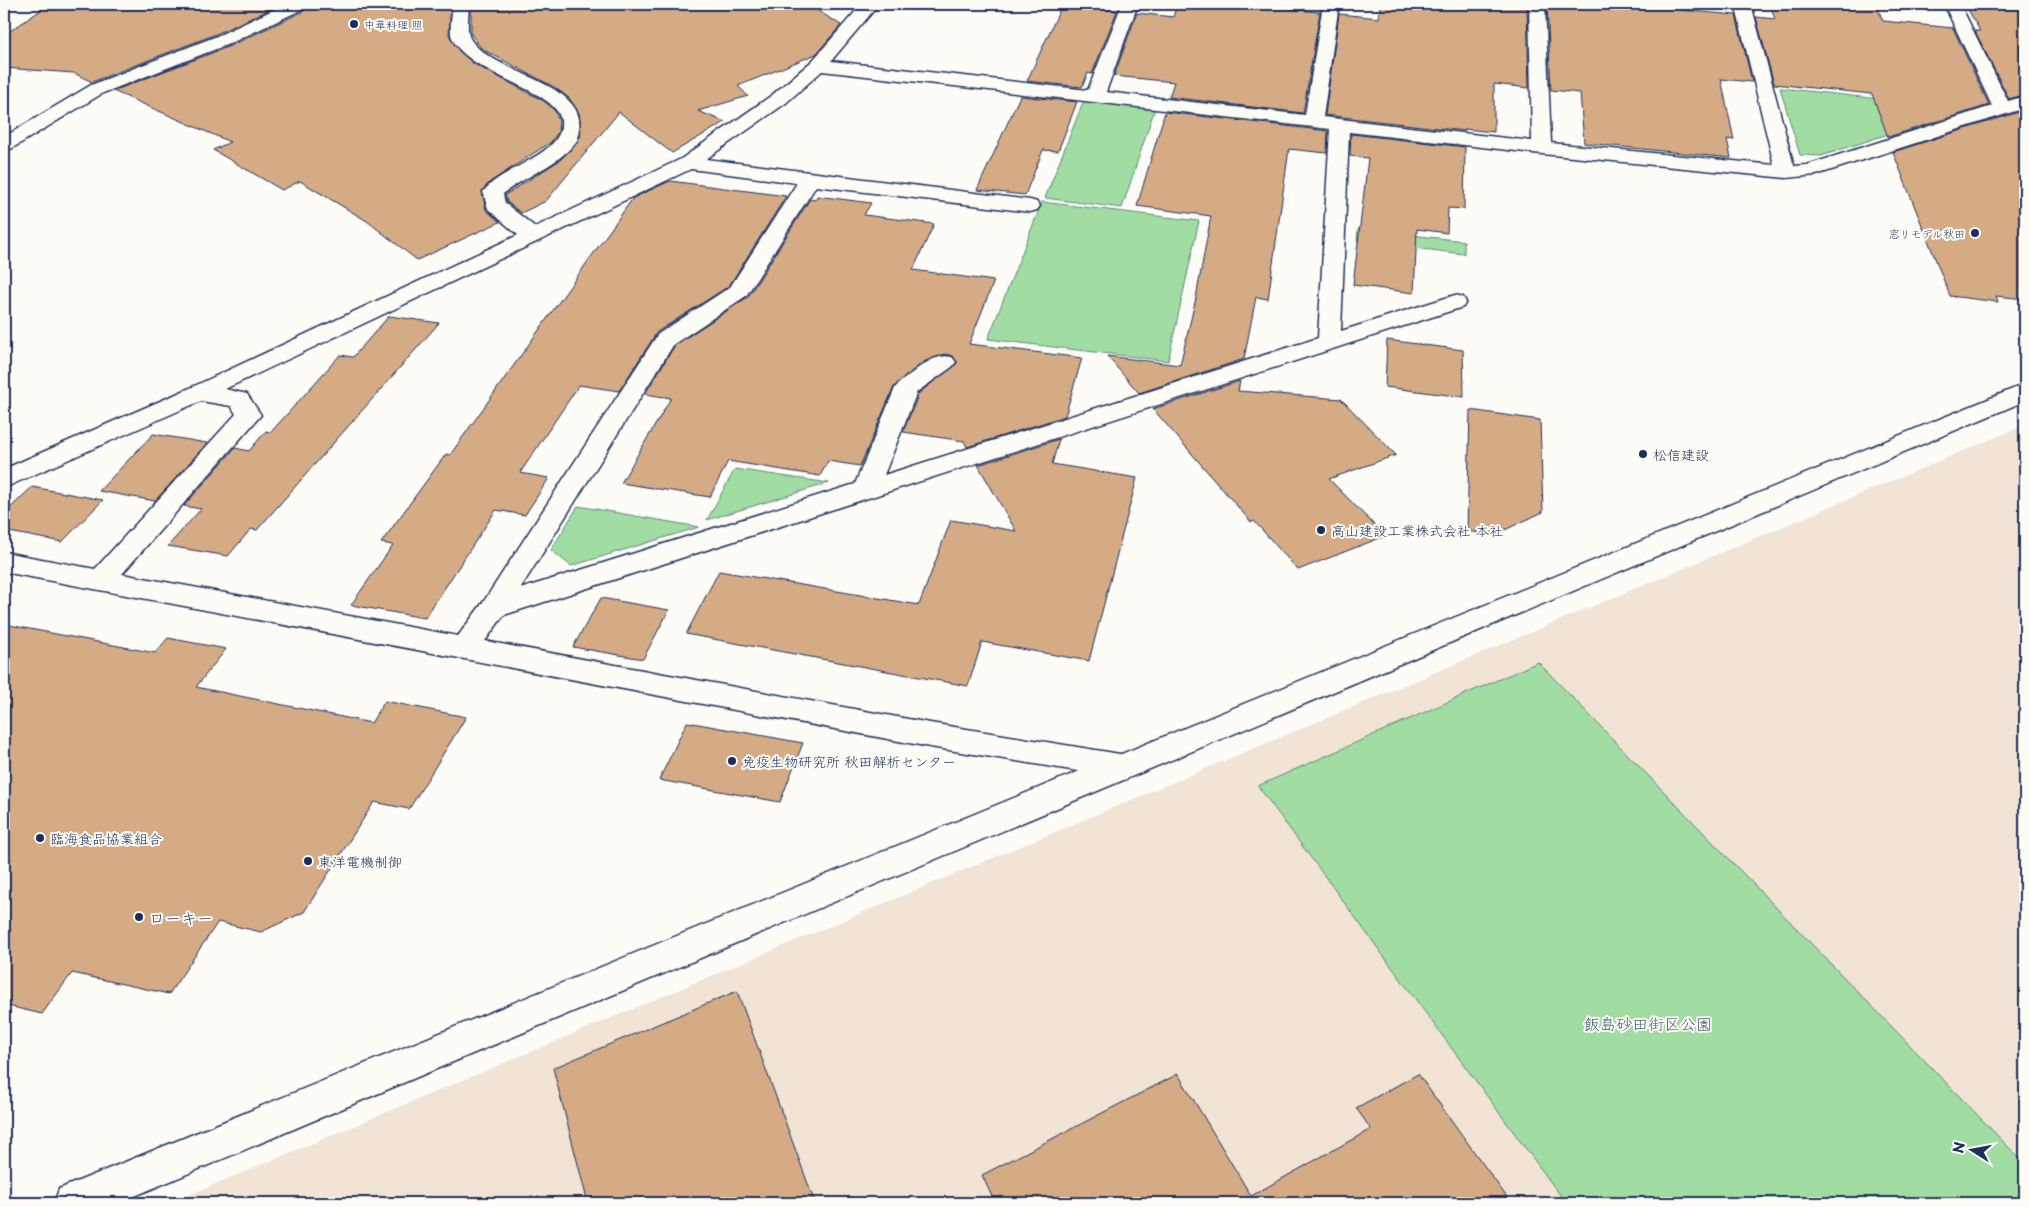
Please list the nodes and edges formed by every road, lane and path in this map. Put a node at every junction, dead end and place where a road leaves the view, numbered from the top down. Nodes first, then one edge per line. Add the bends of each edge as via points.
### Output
1 (299, 4) edge
2 (461, 4) edge
3 (871, 4) edge
4 (1130, 4) edge
5 (1331, 4) edge
6 (1536, 4) edge
7 (1743, 4) edge
8 (1952, 4) edge
9 (818, 65) junction
10 (1095, 96) junction
11 (2025, 102) edge
12 (2003, 109) junction
13 (1313, 121) junction
14 (1340, 124) junction
15 (4, 145) edge
16 (1542, 148) junction
17 (688, 163) junction
18 (1786, 172) junction
19 (810, 179) junction
20 (1030, 206) dead end
21 (533, 236) junction
22 (1455, 302) dead end
23 (1330, 342) junction
24 (944, 362) dead end
25 (2025, 392) edge
26 (198, 393) junction
27 (4, 479) edge
28 (865, 490) junction
29 (4, 562) edge
30 (101, 580) junction
31 (494, 608) junction
32 (464, 649) junction
33 (1120, 766) junction
34 (73, 1203) edge

1 - 15 street via 223,40 97,89
2 - 21 street via 460,37 473,54 548,94 567,108 571,122 568,140 547,158 508,180 494,192 494,205
3 - 9 street
4 - 10 street
5 - 13 street
6 - 16 street
7 - 18 street
8 - 12 street
9 - 10 street
9 - 17 street via 779,99
10 - 13 street
11 - 12 street
12 - 18 street via 1809,171
13 - 14 street
14 - 16 street
14 - 23 street
16 - 18 street
17 - 19 street
17 - 21 street
19 - 20 street
19 - 31 street via 738,291 666,339
21 - 26 street
22 - 23 street
23 - 28 street
24 - 28 street via 907,388
25 - 33 street
26 - 27 street
26 - 30 street via 239,399 249,414
28 - 31 street
29 - 30 street
30 - 32 street
31 - 32 street
32 - 33 street via 930,735
33 - 34 street

